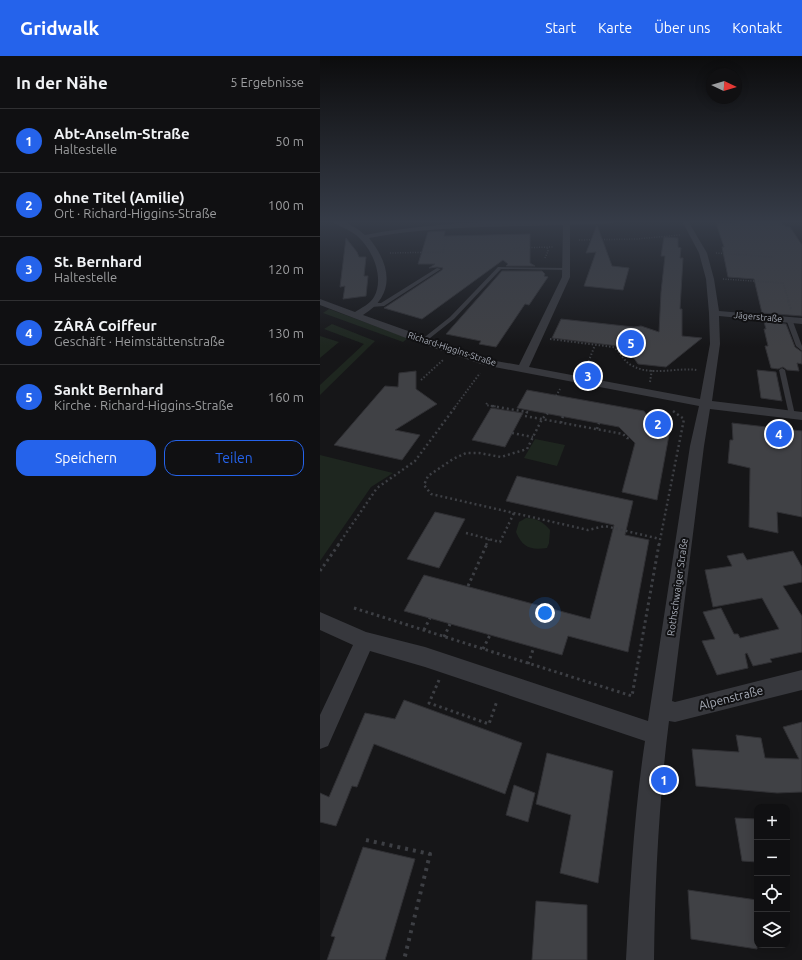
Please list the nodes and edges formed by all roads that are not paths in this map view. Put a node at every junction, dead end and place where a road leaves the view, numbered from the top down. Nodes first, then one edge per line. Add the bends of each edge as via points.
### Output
1 (377, 263) edge
2 (566, 263) edge
3 (706, 263) edge
4 (439, 269) dead end
5 (566, 270) junction
6 (320, 302) edge
7 (371, 305) junction
8 (714, 313) junction
9 (356, 315) junction
10 (795, 320) edge
11 (423, 341) junction
12 (802, 349) edge
13 (523, 369) junction
14 (782, 370) dead end
15 (705, 403) junction
16 (797, 416) edge
17 (320, 620) edge
18 (365, 641) junction
19 (802, 680) edge
20 (660, 708) junction
21 (656, 734) junction
22 (320, 738) edge
23 (640, 960) edge

1 - 7 street via 382,281 379,296
2 - 5 street
3 - 8 street, Rothschwaiger Straße
4 - 7 lane via 382,305
5 - 11 lane via 500,268 452,318
5 - 13 street via 564,281
6 - 9 street, Richard-Higgins-Straße
7 - 9 street
8 - 10 street, Jägerstraße
8 - 15 street, Rothschwaiger Straße via 715,344
9 - 11 street, Richard-Higgins-Straße
10 - 12 lane via 799,346
11 - 13 street, Richard-Higgins-Straße via 488,363
13 - 15 street, Richard-Higgins-Straße
14 - 16 lane
15 - 16 street, Richard-Higgins-Straße via 740,410
15 - 20 street, Rothschwaiger Straße
17 - 18 street
18 - 21 street via 425,657
18 - 22 street
19 - 20 street, Alpenstraße via 675,712
20 - 21 street, Rothschwaiger Straße
21 - 23 street, Rothschwaiger Straße via 644,846

